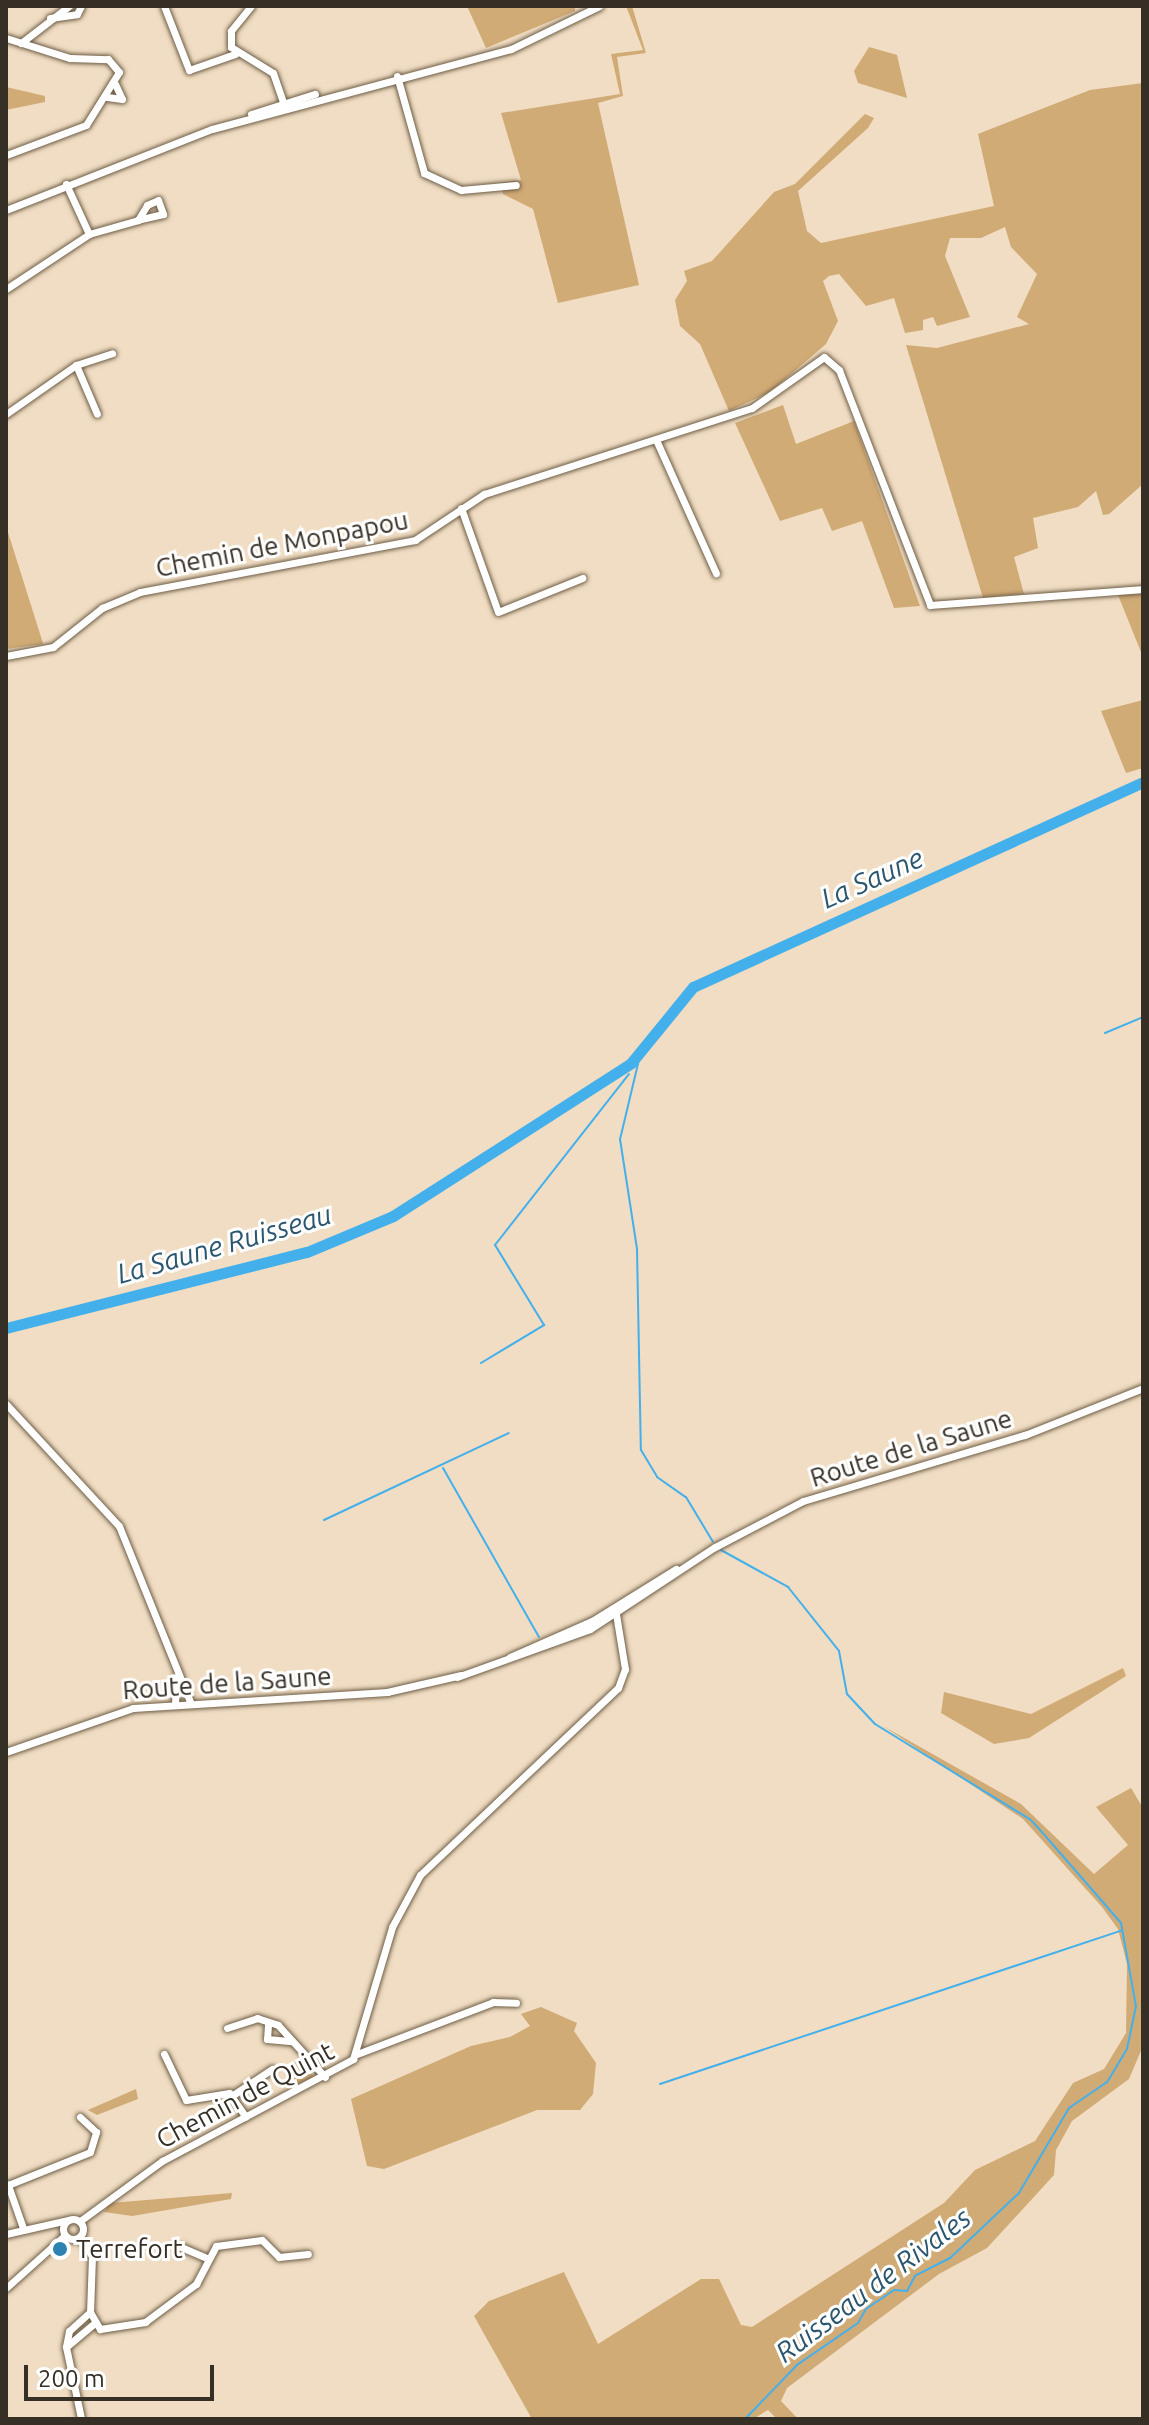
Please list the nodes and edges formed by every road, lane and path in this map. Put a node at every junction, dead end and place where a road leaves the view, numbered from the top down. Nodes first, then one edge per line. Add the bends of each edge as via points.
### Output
1 (69, 6) edge
2 (81, 6) edge
3 (164, 6) edge
4 (251, 6) edge
5 (599, 6) edge
6 (47, 18) junction
7 (6, 38) edge
8 (21, 43) junction
9 (235, 54) junction
10 (397, 76) junction
11 (115, 84) junction
12 (107, 97) junction
13 (284, 104) junction
14 (6, 155) edge
15 (66, 184) junction
16 (516, 185) dead end
17 (6, 210) edge
18 (138, 220) dead end
19 (89, 234) junction
20 (6, 289) edge
21 (112, 353) dead end
22 (76, 365) junction
23 (6, 414) edge
24 (97, 414) dead end
25 (657, 442) junction
26 (461, 508) junction
27 (716, 573) dead end
28 (582, 578) dead end
29 (1143, 589) edge
30 (6, 656) edge
31 (1143, 1388) edge
32 (6, 1404) edge
33 (612, 1612) junction
34 (606, 1620) junction
35 (619, 1635) junction
36 (176, 1671) junction
37 (457, 1677) junction
38 (190, 1702) junction
39 (175, 1703) junction
40 (6, 1752) edge
41 (516, 2003) dead end
42 (268, 2025) junction
43 (227, 2028) dead end
44 (294, 2042) junction
45 (164, 2054) dead end
46 (357, 2054) junction
47 (272, 2069) dead end
48 (325, 2077) junction
49 (233, 2095) junction
50 (80, 2117) dead end
51 (246, 2117) junction
52 (7, 2181) edge
53 (68, 2220) junction
54 (80, 2221) junction
55 (53, 2222) junction
56 (23, 2228) junction
57 (64, 2233) junction
58 (6, 2234) edge
59 (80, 2237) junction
60 (181, 2247) dead end
61 (308, 2254) dead end
62 (205, 2257) junction
63 (6, 2288) edge
64 (90, 2312) junction
65 (93, 2324) junction
66 (66, 2347) junction
67 (81, 2418) edge

1 - 6 street
2 - 6 street via 77,14
3 - 9 street via 189,70
4 - 9 street via 230,34
5 - 10 street via 511,49
6 - 8 street
7 - 8 street
8 - 11 street via 112,61 119,72
9 - 13 street via 278,82
10 - 13 street
10 - 16 street via 424,173 461,190
11 - 12 street
11 - 12 street via 122,99
12 - 14 street via 86,125
13 - 15 street
15 - 17 street
15 - 19 street
18 - 19 street
19 - 20 street
21 - 22 street
22 - 23 street
22 - 24 street
25 - 26 street, Chemin de Monpapou via 506,486
25 - 27 street
25 - 29 street, Chemin de Monpapou via 752,408 828,357 930,605
26 - 28 street via 498,612
26 - 30 street, Chemin de Monpapou via 415,540 140,592 102,608 53,647
31 - 33 street, Route de la Saune via 1025,1435 813,1497 696,1559
32 - 36 street via 119,1526
33 - 34 street
33 - 35 street, Chemin de Quint
33 - 37 street, Route de la Saune
34 - 35 street
34 - 37 street, Route de la Saune
35 - 46 street, Chemin de Quint via 625,1669 614,1694 451,1840 411,1890 388,1938
36 - 38 street
36 - 39 street
37 - 38 street, Route de la Saune via 387,1692
38 - 39 street, Route de la Saune
39 - 40 street, Route de la Saune via 99,1715
41 - 46 street via 493,2002
42 - 43 street via 253,2018
42 - 44 street
42 - 44 street via 267,2039
44 - 48 street
45 - 49 street via 186,2100
46 - 48 street, Chemin de Quint
47 - 49 street
48 - 51 street, Chemin de Quint
49 - 51 street
50 - 52 street via 96,2132 90,2152
51 - 54 street, Chemin de Quint via 146,2170
52 - 56 street
53 - 54 street
53 - 55 street
53 - 57 street
54 - 59 street
55 - 56 street
55 - 57 street
56 - 58 street
57 - 59 street
57 - 63 street
59 - 64 street via 92,2256
60 - 62 street
61 - 62 street via 279,2257 257,2240 216,2246
62 - 65 street via 196,2284 145,2322 105,2329
64 - 65 street
64 - 66 street via 69,2331
65 - 66 street
66 - 67 street

